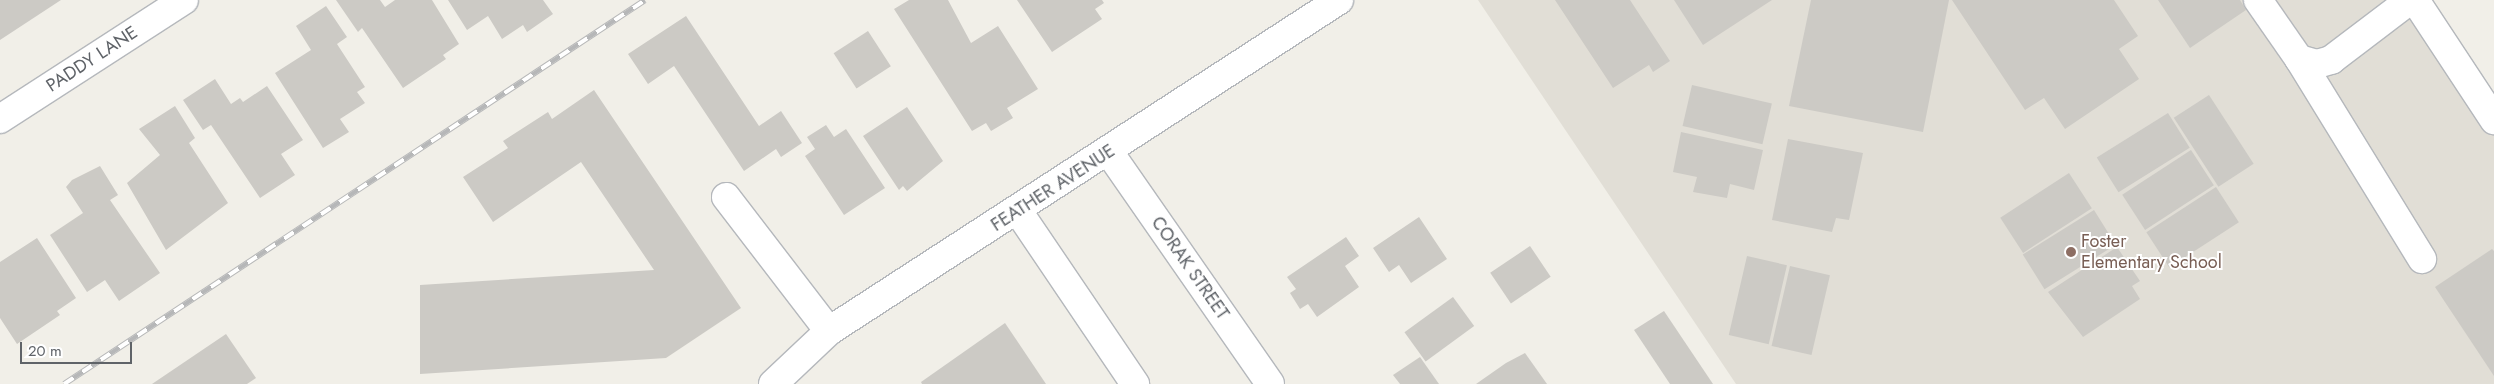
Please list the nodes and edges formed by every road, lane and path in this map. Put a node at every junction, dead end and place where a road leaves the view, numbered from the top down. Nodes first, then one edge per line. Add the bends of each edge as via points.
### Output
1 (1339, 0) edge
2 (2258, 0) edge
3 (2410, 0) edge
4 (2415, 0) edge
5 (179, 1) edge
6 (2299, 59) junction
7 (0, 119) edge
8 (2494, 120) edge
9 (1109, 152) junction
10 (726, 197) dead end
11 (1018, 211) junction
12 (2422, 260) dead end
13 (829, 331) junction
14 (774, 384) edge
15 (1135, 384) edge
16 (1270, 384) edge

1 - 9 street, FEATHER AVENUE
2 - 6 street
3 - 6 street via 2331,60 2317,64
4 - 8 street
5 - 7 street, PADDY LANE
6 - 12 street
9 - 11 street, FEATHER AVENUE
9 - 16 street, CORAK STREET
10 - 13 street
11 - 13 street, FEATHER AVENUE
11 - 15 street
13 - 14 street, FEATHER AVENUE

